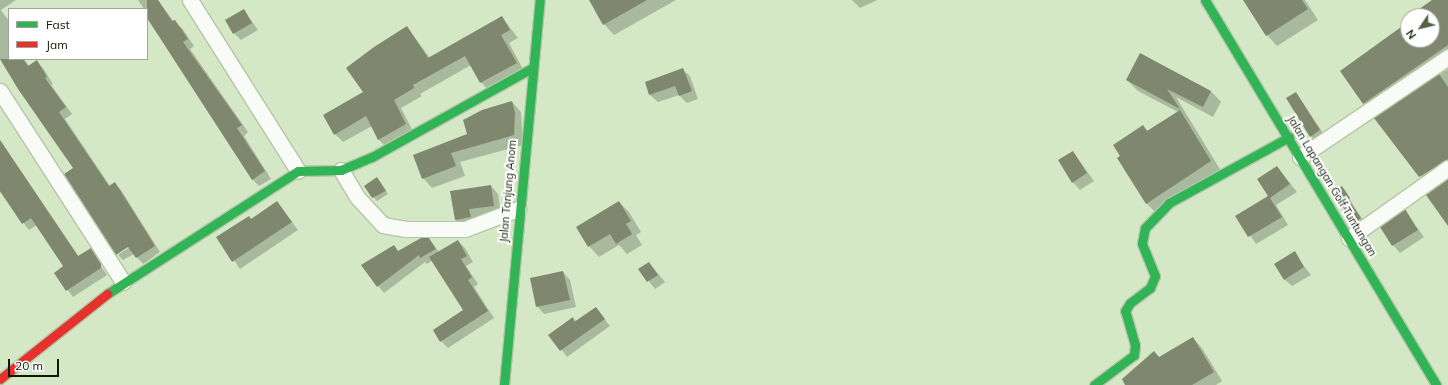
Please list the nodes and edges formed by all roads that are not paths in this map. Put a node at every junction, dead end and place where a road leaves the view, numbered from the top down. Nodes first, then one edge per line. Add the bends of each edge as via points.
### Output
1 (190, 0) edge
2 (540, 0) edge
3 (1205, 0) edge
4 (1448, 57) edge
5 (532, 68) junction
6 (0, 91) edge
7 (1288, 137) junction
8 (1300, 157) junction
9 (1448, 168) edge
10 (341, 170) junction
11 (298, 171) junction
12 (518, 209) junction
13 (1348, 238) junction
14 (123, 282) junction
15 (0, 379) edge
16 (504, 385) edge
17 (1094, 385) edge
18 (1436, 385) edge

1 - 11 street
2 - 5 street, Jalan Tanjung Anom
3 - 7 street, Jalan Lapangan Golf Tuntungan
4 - 8 street
5 - 10 street via 372,157
5 - 12 street, Jalan Tanjung Anom
6 - 14 street
7 - 8 street, Jalan Lapangan Golf Tuntungan
7 - 17 street via 1169,204 1145,228 1142,243 1155,276 1150,288 1130,303 1125,311 1135,345 1134,355
8 - 13 street, Jalan Lapangan Golf Tuntungan
9 - 13 street
10 - 11 street
10 - 12 street via 357,197 383,225 406,229 464,229
11 - 14 street
12 - 16 street, Jalan Tanjung Anom
13 - 18 street, Jalan Lapangan Golf Tuntungan
14 - 15 street

